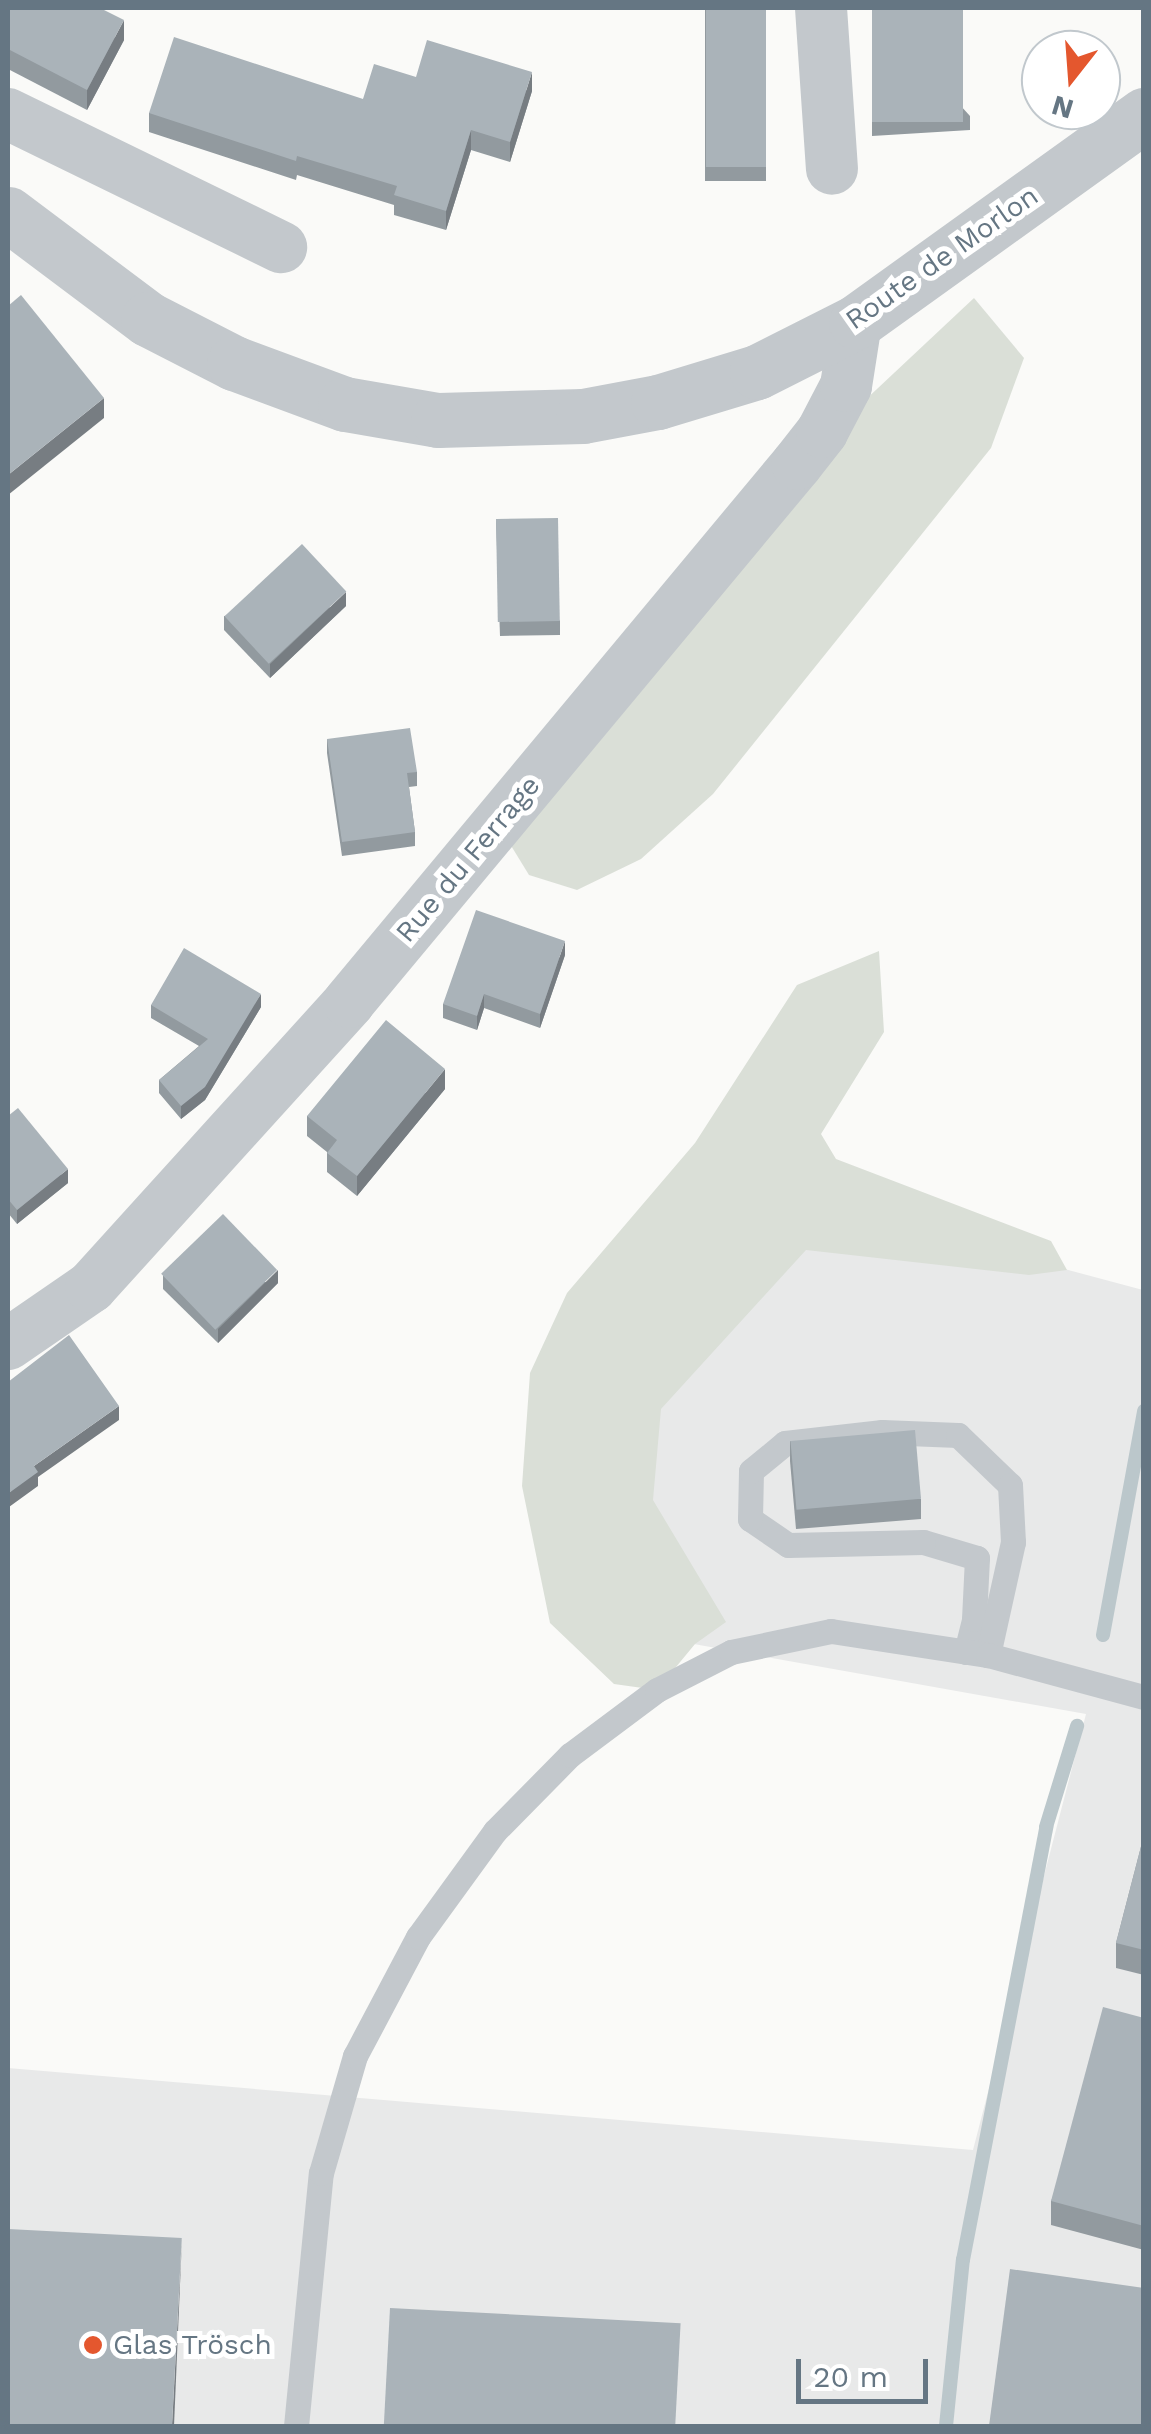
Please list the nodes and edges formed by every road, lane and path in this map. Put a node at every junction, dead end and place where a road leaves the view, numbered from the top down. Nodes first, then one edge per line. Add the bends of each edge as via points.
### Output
1 (821, 8) edge
2 (8, 114) edge
3 (1144, 116) edge
4 (832, 169) dead end
5 (8, 214) edge
6 (281, 246) dead end
7 (856, 322) junction
8 (8, 1344) edge
9 (977, 1654) junction
10 (1144, 1698) edge
11 (296, 2426) edge

1 - 4 street
2 - 6 street
3 - 7 street, Route de Morlon
5 - 7 street, Route de Morlon via 148,319 234,362 345,404 438,420 584,416 658,402 757,372
7 - 8 street, Rue du Ferrage via 846,386 797,464 336,1016 92,1287
9 - 9 lane via 1012,1542 1010,1485 958,1435 882,1432 785,1443 751,1471 750,1519 788,1546 923,1542 977,1558
9 - 10 lane
9 - 11 lane via 831,1632 731,1652 657,1690 570,1755 495,1831 418,1938 355,2056 321,2173

